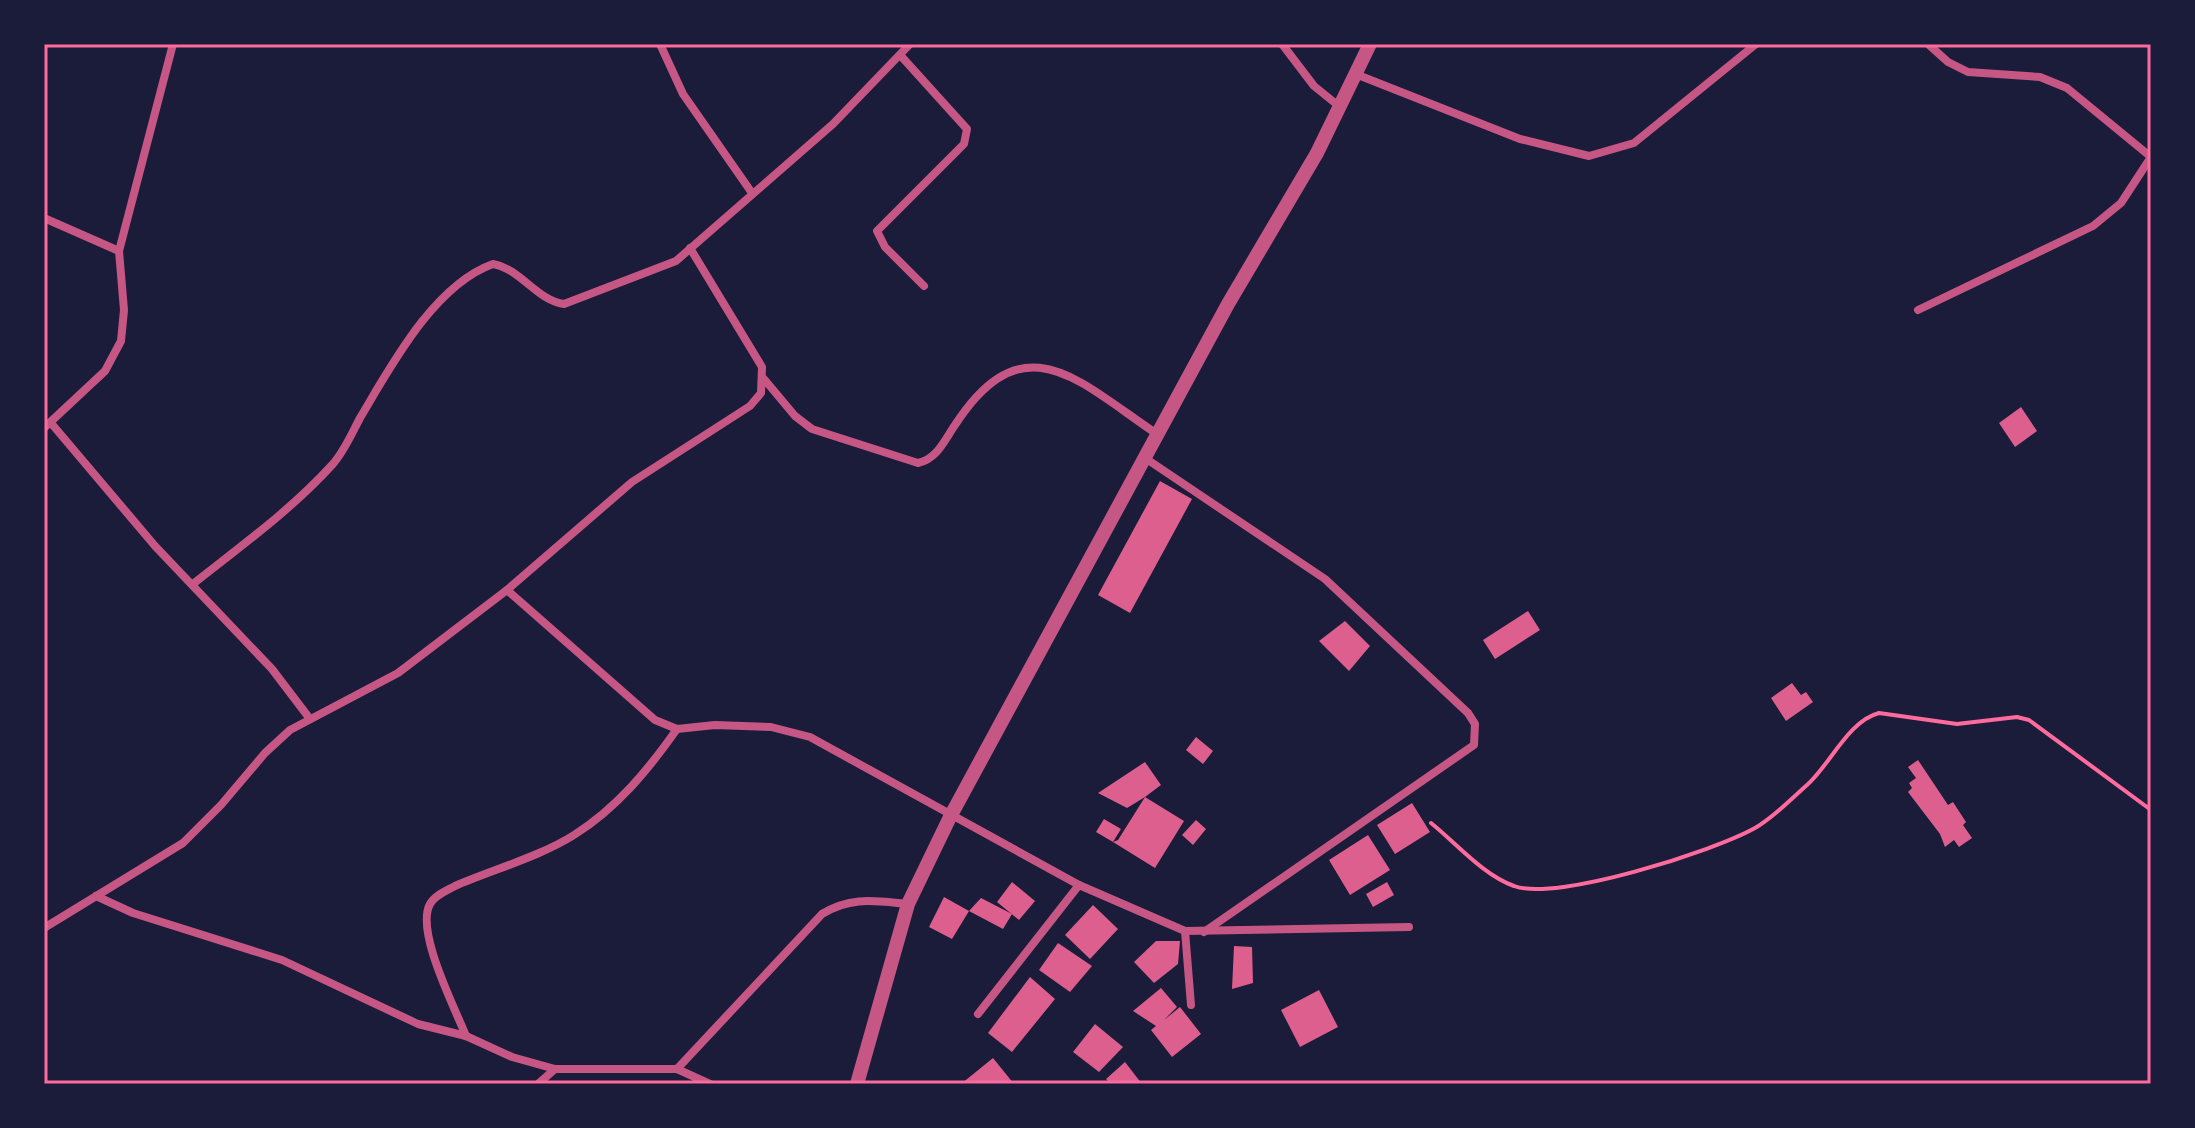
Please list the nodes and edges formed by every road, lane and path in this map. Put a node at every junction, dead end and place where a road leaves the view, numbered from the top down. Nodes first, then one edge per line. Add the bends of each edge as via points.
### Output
1 (173, 44) edge
2 (660, 44) edge
3 (910, 44) edge
4 (1282, 44) edge
5 (1370, 44) edge
6 (1756, 44) edge
7 (1928, 44) edge
8 (901, 56) junction
9 (1358, 75) junction
10 (1341, 108) junction
11 (2151, 157) edge
12 (752, 193) junction
13 (44, 218) edge
14 (690, 248) junction
15 (119, 251) junction
16 (924, 286) dead end
17 (1918, 310) dead end
18 (764, 379) junction
19 (48, 426) edge
20 (1157, 434) junction
21 (1145, 458) junction
22 (193, 584) junction
23 (507, 590) junction
24 (310, 719) junction
25 (677, 729) junction
26 (2151, 810) edge
27 (950, 817) junction
28 (1431, 823) dead end
29 (1079, 885) junction
30 (96, 896) junction
31 (908, 904) junction
32 (1409, 927) dead end
33 (44, 928) edge
34 (1185, 931) junction
35 (1203, 932) junction
36 (1191, 1005) dead end
37 (978, 1014) dead end
38 (466, 1036) junction
39 (555, 1069) junction
40 (677, 1069) junction
41 (538, 1084) edge
42 (710, 1084) edge
43 (857, 1084) edge

1 - 15 street
2 - 12 street via 683,94
3 - 8 street
4 - 10 street via 1314,86
5 - 9 street
6 - 9 street via 1634,143 1589,156 1520,139
7 - 11 street via 1968,72 2040,77 2067,88
8 - 12 street via 833,124
8 - 16 street via 967,129 964,144 877,231 885,247
9 - 10 street
10 - 20 street
11 - 17 street via 2121,203 2093,226
12 - 14 street
13 - 15 street
14 - 18 street via 762,367
14 - 22 street via 676,261 564,304 553,302 507,266 481,268 455,286 422,323 334,463
15 - 19 street via 121,341 105,371
18 - 20 street via 812,429 918,463 935,456 987,385 1035,365 1073,378
18 - 23 street via 750,406 632,482
19 - 22 street
20 - 21 street
21 - 27 street
21 - 35 street via 1325,579 1475,724 1474,745
22 - 24 street via 272,669
23 - 24 street via 398,673
23 - 25 street via 655,720
24 - 30 street via 265,753 183,843
25 - 27 street via 715,725 789,730
25 - 38 street via 621,799 573,836 455,886 428,906 432,950
26 - 28 path via 2029,720 1957,724 1879,713 1858,724 1812,780 1755,828 1601,880 1539,891 1515,887
27 - 29 street
27 - 31 street
29 - 34 street
29 - 37 street
30 - 33 street
30 - 38 street via 133,913 282,960 418,1024
31 - 40 street via 857,899 822,914
31 - 43 street
32 - 35 street
34 - 35 street
34 - 36 street
38 - 39 street
39 - 40 street
39 - 41 street
40 - 42 street

